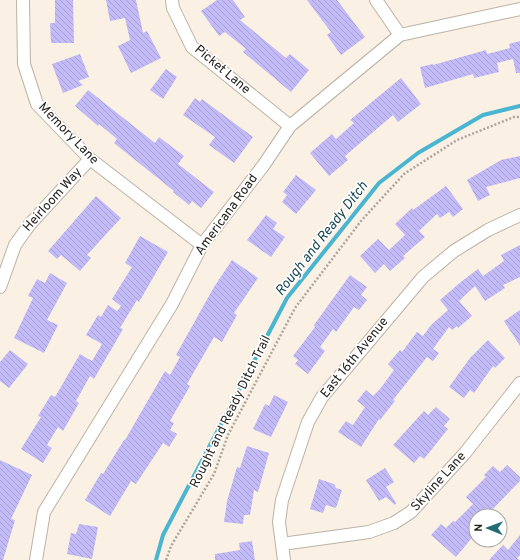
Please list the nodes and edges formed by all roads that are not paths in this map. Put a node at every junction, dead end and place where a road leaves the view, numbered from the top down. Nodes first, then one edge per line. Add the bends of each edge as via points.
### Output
1 (23, 0) edge
2 (172, 0) edge
3 (376, 0) edge
4 (520, 9) edge
5 (400, 34) junction
6 (290, 126) junction
7 (90, 159) junction
8 (520, 215) edge
9 (202, 245) junction
10 (0, 287) edge
11 (520, 383) edge
12 (282, 544) junction
13 (36, 560) edge
14 (284, 560) edge

1 - 7 street, Memory Lane via 24,64 36,104
2 - 6 street, Picket Lane via 173,8 192,47
3 - 5 street
4 - 5 street, Americana Road
5 - 6 street, Americana Road
6 - 9 street, Americana Road via 263,166
7 - 9 street, Memory Lane
7 - 10 street, Heirloom Way via 15,244
8 - 12 street, East 16th Avenue via 488,230 454,251 423,277 322,397 308,422 282,500 279,522
9 - 13 street, Americana Road via 172,304 44,512
11 - 12 street, Skyline Lane via 465,453 411,512 394,523 369,532
12 - 14 street, East 16th Avenue

